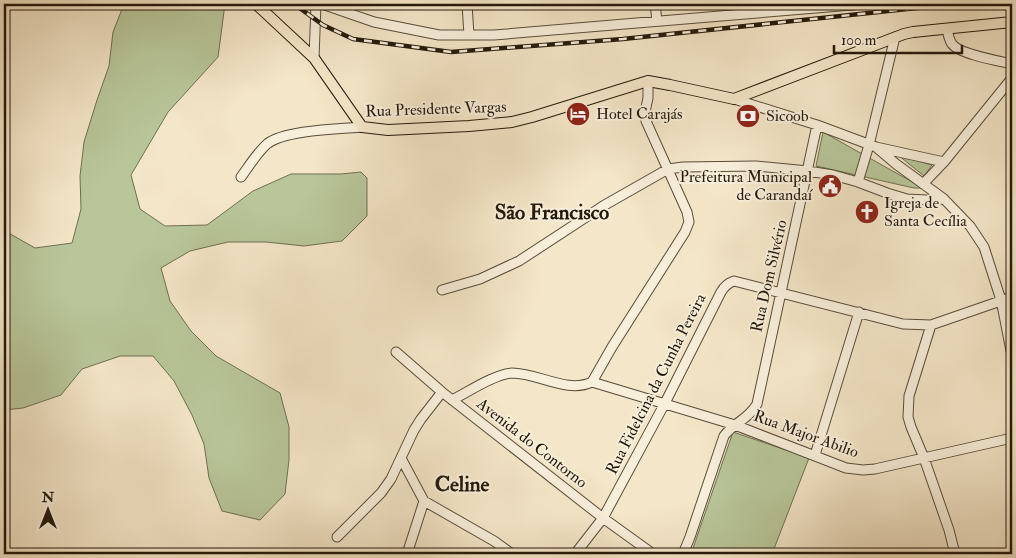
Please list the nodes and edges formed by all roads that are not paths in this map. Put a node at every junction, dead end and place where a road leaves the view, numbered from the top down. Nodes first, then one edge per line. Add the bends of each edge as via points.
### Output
1 (256, 4) edge
2 (316, 4) edge
3 (322, 4) edge
4 (467, 4) edge
5 (655, 4) edge
6 (864, 4) edge
7 (810, 6) edge
8 (657, 21) junction
9 (1012, 22) edge
10 (947, 29) junction
11 (469, 35) junction
12 (895, 37) junction
13 (314, 58) junction
14 (1012, 64) edge
15 (1012, 78) edge
16 (648, 81) junction
17 (734, 99) junction
18 (817, 125) junction
19 (362, 127) junction
20 (872, 146) junction
21 (944, 162) junction
22 (668, 169) junction
23 (808, 171) junction
24 (241, 177) dead end
25 (858, 182) junction
26 (923, 184) junction
27 (944, 199) junction
28 (442, 290) dead end
29 (780, 293) junction
30 (1012, 297) edge
31 (1001, 300) junction
32 (859, 312) junction
33 (931, 325) junction
34 (396, 352) dead end
35 (1012, 356) edge
36 (592, 382) junction
37 (442, 392) junction
38 (452, 400) junction
39 (665, 403) junction
40 (735, 425) junction
41 (1012, 438) edge
42 (815, 456) junction
43 (401, 458) junction
44 (924, 458) junction
45 (424, 501) junction
46 (603, 518) junction
47 (337, 537) dead end
48 (407, 554) edge
49 (512, 554) edge
50 (575, 554) edge
51 (653, 554) edge
52 (683, 554) edge
53 (955, 554) edge

1 - 13 main road
2 - 13 street
3 - 11 street via 400,28 439,35
4 - 11 street
5 - 8 street
6 - 7 street
7 - 8 street
8 - 11 street
9 - 10 main road
10 - 12 main road
10 - 14 street via 955,47
12 - 17 main road
12 - 20 street
13 - 19 main road
15 - 21 street
16 - 17 main road, Rua Presidente Vargas
16 - 19 main road, Rua Presidente Vargas via 512,122 388,130
16 - 22 street via 646,121
17 - 18 street
18 - 20 street
18 - 23 street, Rua Dom Silvério
19 - 24 street, Rua Presidente Vargas via 277,138 264,148
20 - 21 street
20 - 25 street
20 - 26 street
21 - 26 street
22 - 23 street via 756,166
22 - 28 street via 603,206 519,261 480,279
22 - 36 street via 688,212 689,222
23 - 25 street
23 - 29 street, Rua Dom Silvério
25 - 27 street via 907,199
26 - 27 street
27 - 31 street via 970,226 984,248
29 - 32 street
29 - 39 street, Rua Fidelcina da Cunha Pereira via 734,281 727,284 720,292
29 - 40 street, Rua Dom Silvério via 757,404
30 - 31 street
31 - 33 street
31 - 35 street
32 - 33 street via 903,324
32 - 42 street
33 - 44 street via 908,406 911,428
34 - 37 street, Avenida do Contorno
36 - 38 street via 577,386 512,373
36 - 39 street, Rua Major Abilio
37 - 38 street, Avenida do Contorno
37 - 43 street via 414,430
38 - 46 street, Avenida do Contorno
39 - 40 street, Rua Major Abilio
39 - 46 street, Rua Fidelcina da Cunha Pereira
40 - 42 street, Rua Major Abilio
40 - 52 street, Rua Dom Silvério via 724,436
41 - 44 street, Rua Major Abilio
42 - 44 street, Rua Major Abilio via 846,468 863,470
43 - 45 street
43 - 47 street via 381,493
44 - 53 street
45 - 48 street
45 - 49 street
46 - 50 street, Rua Fidelcina da Cunha Pereira
46 - 51 street, Avenida do Contorno

